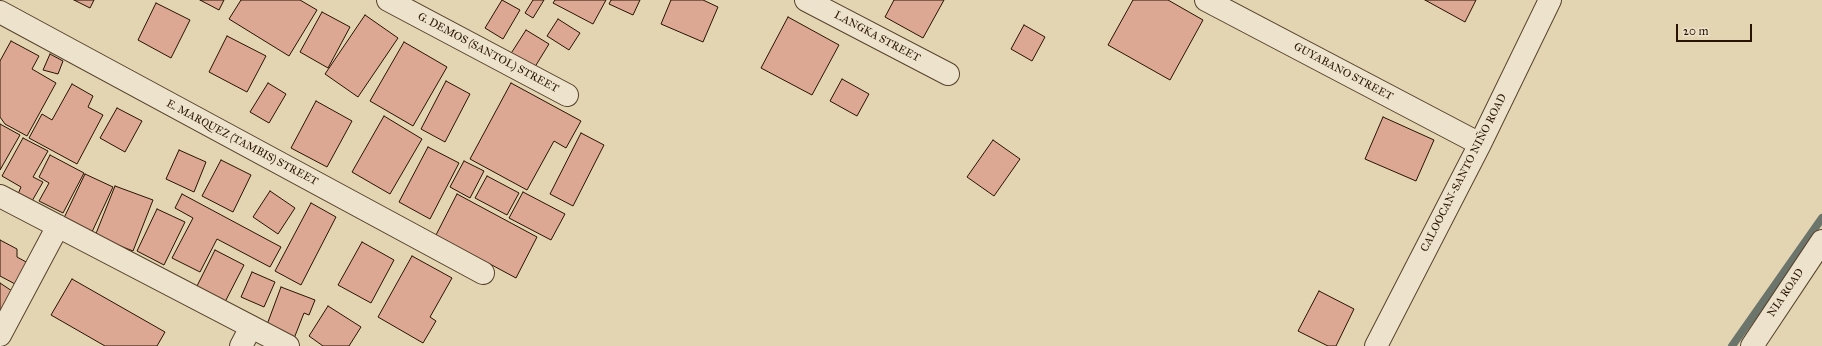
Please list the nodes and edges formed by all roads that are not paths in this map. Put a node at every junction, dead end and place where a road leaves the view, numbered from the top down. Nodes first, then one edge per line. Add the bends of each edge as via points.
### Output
1 (388, 0) edge
2 (806, 0) edge
3 (1206, 0) edge
4 (1550, 0) edge
5 (0, 12) edge
6 (948, 74) dead end
7 (567, 95) dead end
8 (1480, 144) junction
9 (0, 196) edge
10 (58, 226) junction
11 (1822, 241) edge
12 (483, 273) dead end
13 (251, 327) junction
14 (0, 335) edge
15 (241, 346) edge
16 (288, 346) edge
17 (1376, 346) edge
18 (1752, 346) edge

1 - 7 street, G. DEMOS (SANTOL) STREET
2 - 6 street, LANGKA STREET
3 - 8 street, GUYABANO STREET
4 - 8 street, CALOOCAN-SANTO NIÑO ROAD
5 - 12 street, E. MARQUEZ (TAMBIS) STREET
8 - 17 street, CALOOCAN-SANTO NIÑO ROAD
9 - 10 street
10 - 13 street
10 - 14 street
11 - 18 street, NIA ROAD
13 - 15 street
13 - 16 street

